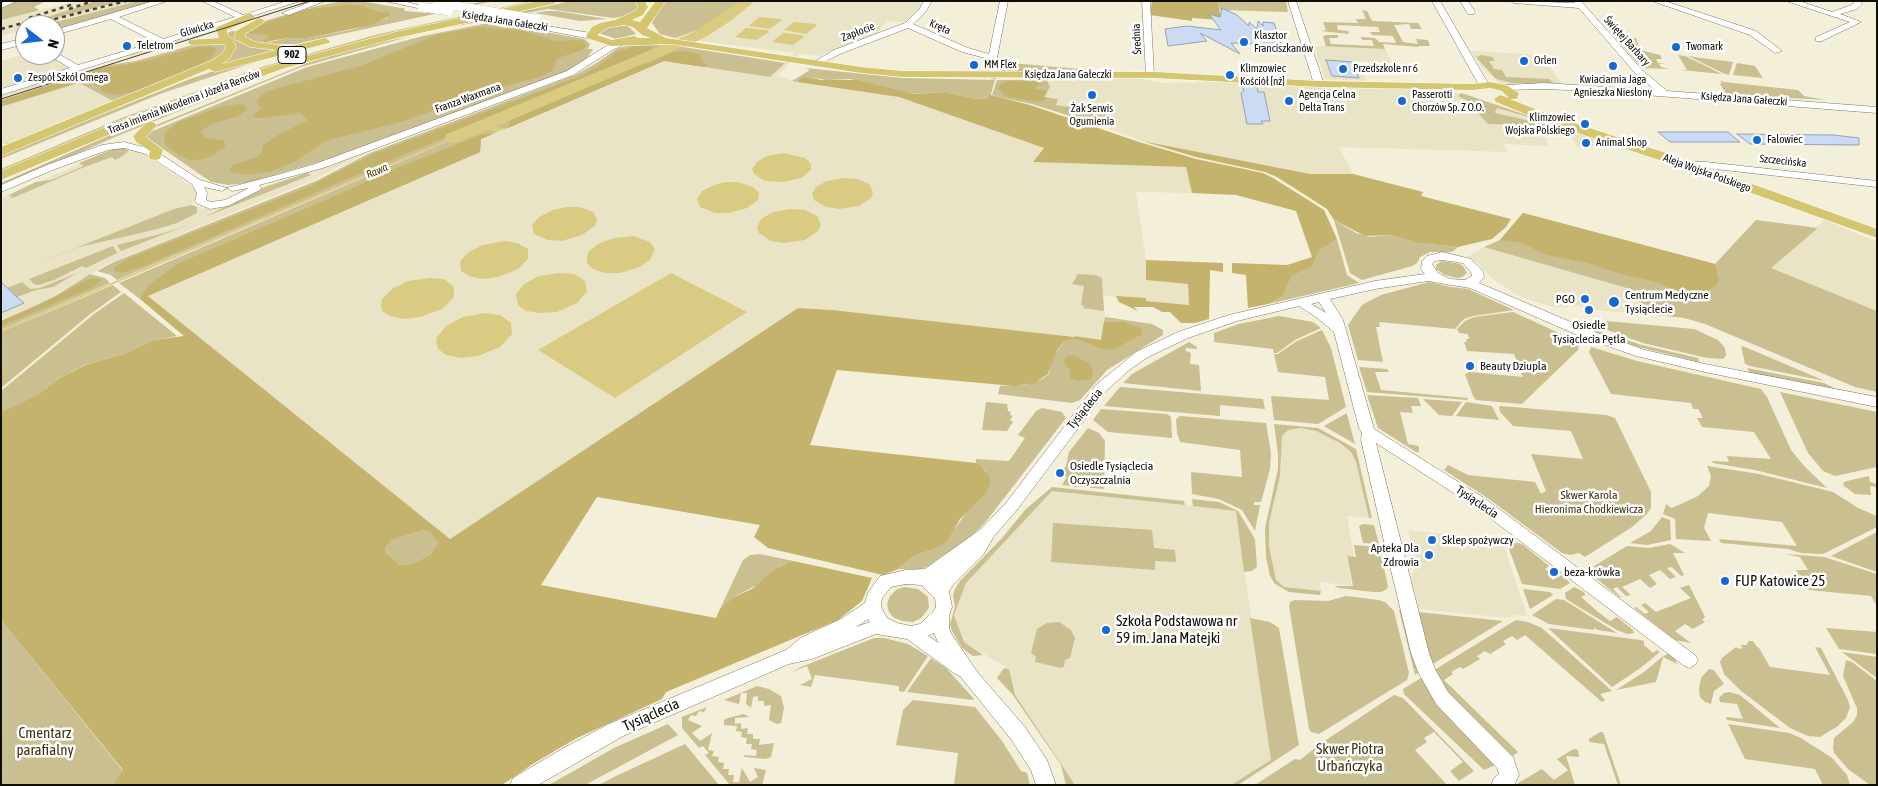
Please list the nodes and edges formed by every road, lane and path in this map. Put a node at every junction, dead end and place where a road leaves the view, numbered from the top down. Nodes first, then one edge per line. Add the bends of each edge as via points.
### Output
1 (13, 1) edge
2 (163, 1) edge
3 (206, 1) edge
4 (296, 1) edge
5 (321, 1) edge
6 (332, 1) edge
7 (519, 1) edge
8 (553, 1) edge
9 (640, 1) edge
10 (661, 1) edge
11 (928, 1) edge
12 (1004, 1) edge
13 (1146, 1) edge
14 (1292, 1) edge
15 (1436, 1) edge
16 (1464, 1) edge
17 (1514, 1) edge
18 (1656, 1) edge
19 (1790, 1) edge
20 (1857, 1) edge
21 (389, 2) edge
22 (424, 4) edge
23 (1579, 4) edge
24 (1, 6) edge
25 (305, 7) junction
26 (1471, 12) dead end
27 (1833, 14) junction
28 (114, 16) junction
29 (250, 18) junction
30 (410, 23) junction
31 (612, 23) junction
32 (908, 25) junction
33 (65, 30) edge
34 (642, 30) junction
35 (373, 35) junction
36 (224, 37) junction
37 (595, 38) junction
38 (1820, 40) dead end
39 (672, 41) junction
40 (162, 42) junction
41 (193, 42) joint
42 (623, 42) junction
43 (15, 44) edge
44 (1, 48) edge
45 (1778, 51) dead end
46 (993, 58) junction
47 (1470, 58) junction
48 (592, 59) junction
49 (65, 61) edge
50 (816, 63) junction
51 (78, 69) junction
52 (1150, 75) junction
53 (993, 76) junction
54 (1319, 84) junction
55 (1481, 88) junction
56 (1507, 91) junction
57 (1, 92) edge
58 (1664, 93) junction
59 (138, 97) junction
60 (1500, 99) junction
61 (1877, 110) edge
62 (1537, 114) junction
63 (151, 125) junction
64 (1, 152) edge
65 (150, 154) junction
66 (350, 155) joint
67 (1, 165) edge
68 (1686, 165) junction
69 (51, 167) junction
70 (1, 176) edge
71 (196, 182) junction
72 (1877, 184) edge
73 (1, 189) edge
74 (231, 191) junction
75 (202, 198) junction
76 (1877, 234) edge
77 (1426, 264) junction
78 (1479, 274) junction
79 (1439, 278) junction
80 (1465, 284) junction
81 (1375, 285) junction
82 (1322, 297) junction
83 (1300, 302) junction
84 (1540, 314) junction
85 (1339, 332) junction
86 (1877, 402) edge
87 (1369, 432) junction
88 (988, 532) junction
89 (917, 577) junction
90 (940, 591) junction
91 (873, 607) junction
92 (940, 616) junction
93 (887, 628) junction
94 (911, 633) junction
95 (787, 657) junction
96 (1690, 660) dead end
97 (970, 676) junction
98 (520, 785) edge
99 (1046, 785) edge
100 (1501, 785) edge

1 - 24 street
2 - 28 street
3 - 29 street
4 - 29 street, Gliwicka
5 - 25 street, Gliwicka
6 - 25 street
7 - 30 main road, 902
8 - 35 main road, Trasa imienia Nikodema i Józefa Renców / 902
9 - 31 main road via 643,7 640,13
10 - 34 main road via 644,22
11 - 32 street, Kręta
12 - 46 street
13 - 52 street, Średnia
14 - 54 street
15 - 47 street
16 - 26 street
17 - 23 street
18 - 45 street via 1753,33
19 - 27 street
20 - 27 street via 1854,7
21 - 22 street, Księdza Jana Gałeczki
22 - 31 street, Księdza Jana Gałeczki, bridge via 439,3 582,27
22 - 37 street, Księdza Jana Gałeczki, bridge
23 - 58 street, Świętej Barbary via 1638,71
25 - 29 street, Gliwicka
27 - 38 street via 1857,22
28 - 33 street
28 - 40 street
29 - 36 main road via 224,26
29 - 40 street, Gliwicka
29 - 59 main road via 240,33 240,39 254,45 277,47 335,38 226,65
30 - 35 main road
30 - 67 main road, Trasa imienia Nikodema i Józefa Renców / 902 via 304,51 200,84
31 - 34 main road, Księdza Jana Gałeczki via 634,24
31 - 37 main road via 596,29
32 - 46 street, Kręta
32 - 50 street, Zapłocie
34 - 39 main road, Księdza Jana Gałeczki
34 - 42 main road via 641,35
35 - 63 main road
35 - 70 main road, Trasa imienia Nikodema i Józefa Renców / 902 via 209,90
36 - 41 main road
36 - 59 main road via 231,48 222,60
37 - 42 main road, Księdza Jana Gałeczki
37 - 48 street via 600,43
39 - 42 main road, Księdza Jana Gałeczki
39 - 50 main road, Księdza Jana Gałeczki
40 - 51 street, Gliwicka
41 - 51 street, Gliwicka via 137,59
42 - 48 street, Franza Waxmana
43 - 44 street
46 - 53 street
47 - 55 street
47 - 56 street
48 - 66 street, Franza Waxmana via 559,78
49 - 51 street
50 - 53 main road, Księdza Jana Gałeczki via 902,74
51 - 57 street, Gliwicka
52 - 53 main road, Księdza Jana Gałeczki
52 - 54 main road, Księdza Jana Gałeczki
54 - 55 main road, Księdza Jana Gałeczki
55 - 56 main road
55 - 60 main road, Aleja Wojska Polskiego
56 - 58 street, Księdza Jana Gałeczki
56 - 60 main road
56 - 62 main road, Aleja Wojska Polskiego
58 - 61 street, Księdza Jana Gałeczki
59 - 64 main road
60 - 62 main road, Aleja Wojska Polskiego
62 - 68 main road, Aleja Wojska Polskiego
63 - 65 main road via 139,136 158,150
63 - 69 main road
65 - 69 street via 127,145 113,145
65 - 71 street
66 - 74 street
68 - 72 street, Szczecińska
68 - 76 main road, Aleja Wojska Polskiego
69 - 73 street
71 - 74 street
71 - 75 street
74 - 75 street via 208,193
74 - 75 street via 228,202 210,206 202,204
77 - 78 street, Tysiąclecia via 1436,256 1454,257 1471,264
77 - 79 street via 1430,273
77 - 81 street, Tysiąclecia
78 - 80 street via 1476,280
78 - 84 street
79 - 80 street, Tysiąclecia
79 - 81 street, Tysiąclecia
80 - 84 street
81 - 82 street, Tysiąclecia
82 - 83 street, Tysiąclecia
82 - 85 street via 1337,320
83 - 85 street via 1320,314
83 - 88 street, Tysiąclecia via 1193,330 1160,345 1123,368 1088,404 1011,507
84 - 86 street via 1641,352 1704,368
85 - 87 street
87 - 96 street, Tysiąclecia via 1482,504
87 - 100 street via 1368,440 1426,672 1442,698 1506,763 1509,775
88 - 89 street, Tysiąclecia via 947,564 929,575
88 - 90 street, Tysiąclecia via 977,551
89 - 90 street
89 - 91 street via 886,582 878,589
90 - 92 street via 944,607
91 - 93 street via 877,619
91 - 95 street, Tysiąclecia
92 - 94 street via 928,627
92 - 97 street via 940,628 946,640
93 - 94 street
93 - 95 street, Tysiąclecia via 874,627 812,652
94 - 97 street
95 - 98 street, Tysiąclecia via 616,730 569,754
97 - 99 street via 1018,733 1040,766

